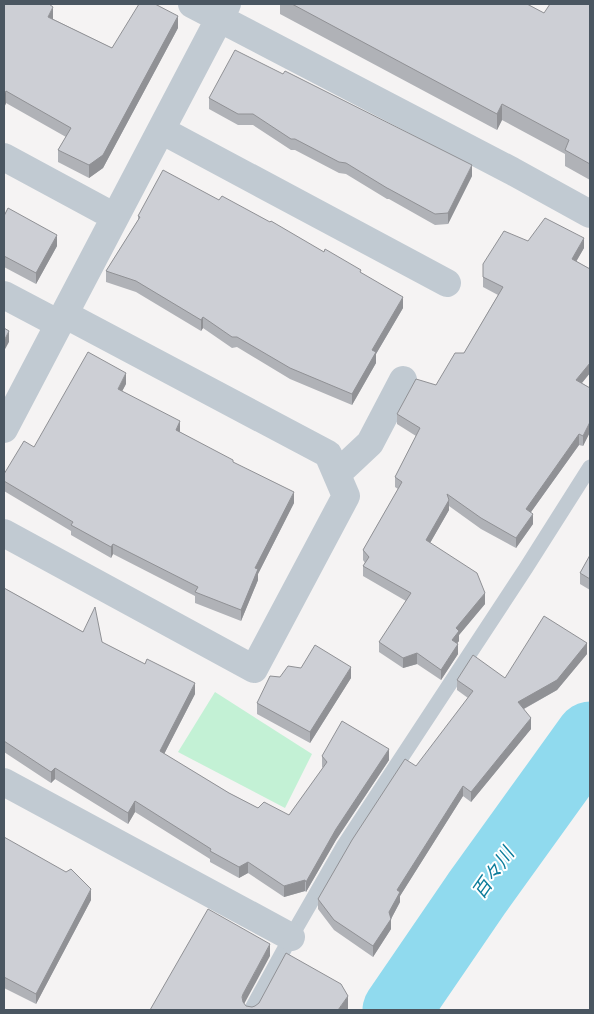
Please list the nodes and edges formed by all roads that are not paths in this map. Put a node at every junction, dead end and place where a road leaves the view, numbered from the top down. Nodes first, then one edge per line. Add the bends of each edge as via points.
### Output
1 (192, 4) edge
2 (223, 11) edge
3 (161, 130) junction
4 (4, 157) edge
5 (590, 214) edge
6 (115, 217) junction
7 (447, 283) dead end
8 (4, 295) edge
9 (62, 320) junction
10 (403, 380) dead end
11 (4, 430) edge
12 (590, 467) edge
13 (337, 474) junction
14 (4, 533) edge
15 (4, 782) edge
16 (291, 937) junction
17 (251, 1010) edge

1 - 2 street
2 - 3 street
2 - 5 street
3 - 6 street
3 - 7 street
4 - 6 street
6 - 9 street
8 - 9 street
9 - 11 street
9 - 13 street via 328,454
10 - 13 street via 370,443
12 - 16 lane via 344,845
13 - 14 street via 346,496 254,669
15 - 16 street
16 - 17 lane

